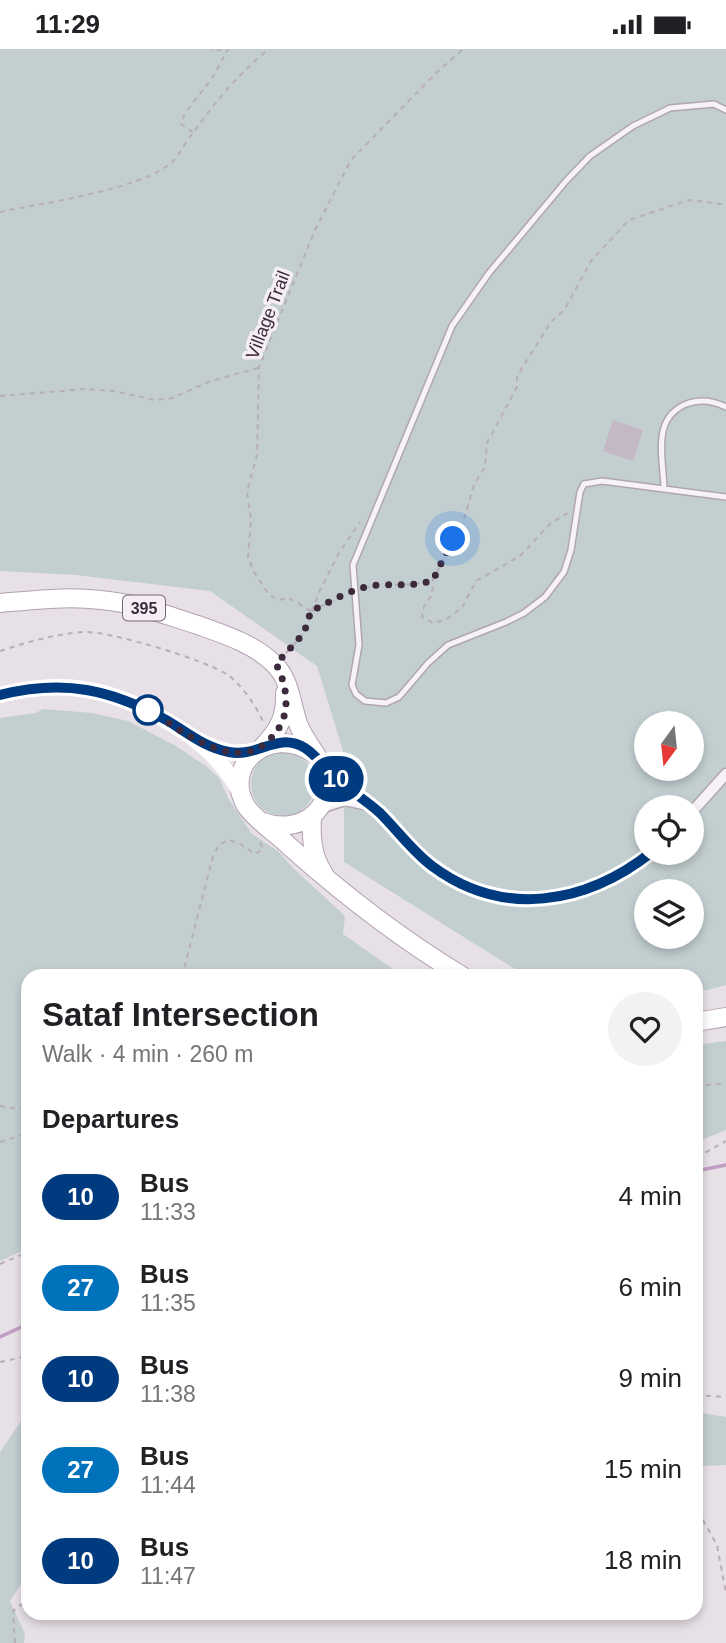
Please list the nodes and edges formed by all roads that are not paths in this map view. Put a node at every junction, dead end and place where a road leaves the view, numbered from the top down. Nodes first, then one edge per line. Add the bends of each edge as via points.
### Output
1 (726, 110) edge
2 (726, 407) edge
3 (664, 488) junction
4 (726, 498) edge
5 (0, 603) edge
6 (279, 670) junction
7 (0, 695) edge
8 (200, 743) junction
9 (259, 749) junction
10 (317, 759) junction
11 (726, 773) edge
12 (242, 795) junction
13 (704, 798) edge
14 (315, 813) junction
15 (382, 815) junction
16 (260, 830) junction
17 (635, 865) edge
18 (334, 884) junction
19 (451, 969) edge
20 (726, 1017) edge
21 (703, 1021) edge

1 - 3 lane via 714,104 670,107 590,156 489,273 452,326 353,565 359,645 352,685 356,695 386,703 398,697 448,645 506,622 545,597 564,572 584,484
2 - 3 lane via 706,400 676,409 667,417 662,430
3 - 4 lane
5 - 6 main road, 395 via 82,598 146,608 219,632 251,647
6 - 9 main road via 286,697 283,720
6 - 10 main road via 299,726
7 - 8 main road via 49,687 105,692 170,722
8 - 9 main road via 232,753
8 - 12 main road via 228,770
9 - 10 main road via 288,742 302,745
9 - 12 main road via 243,771
10 - 14 main road via 326,788
10 - 15 street
11 - 13 street
12 - 16 main road
14 - 15 street via 334,803 354,801
14 - 16 main road via 293,826
14 - 18 main road via 315,859
15 - 17 street via 439,872 482,892 517,900 549,899 580,891
16 - 18 main road
18 - 19 main road via 404,940
20 - 21 main road

